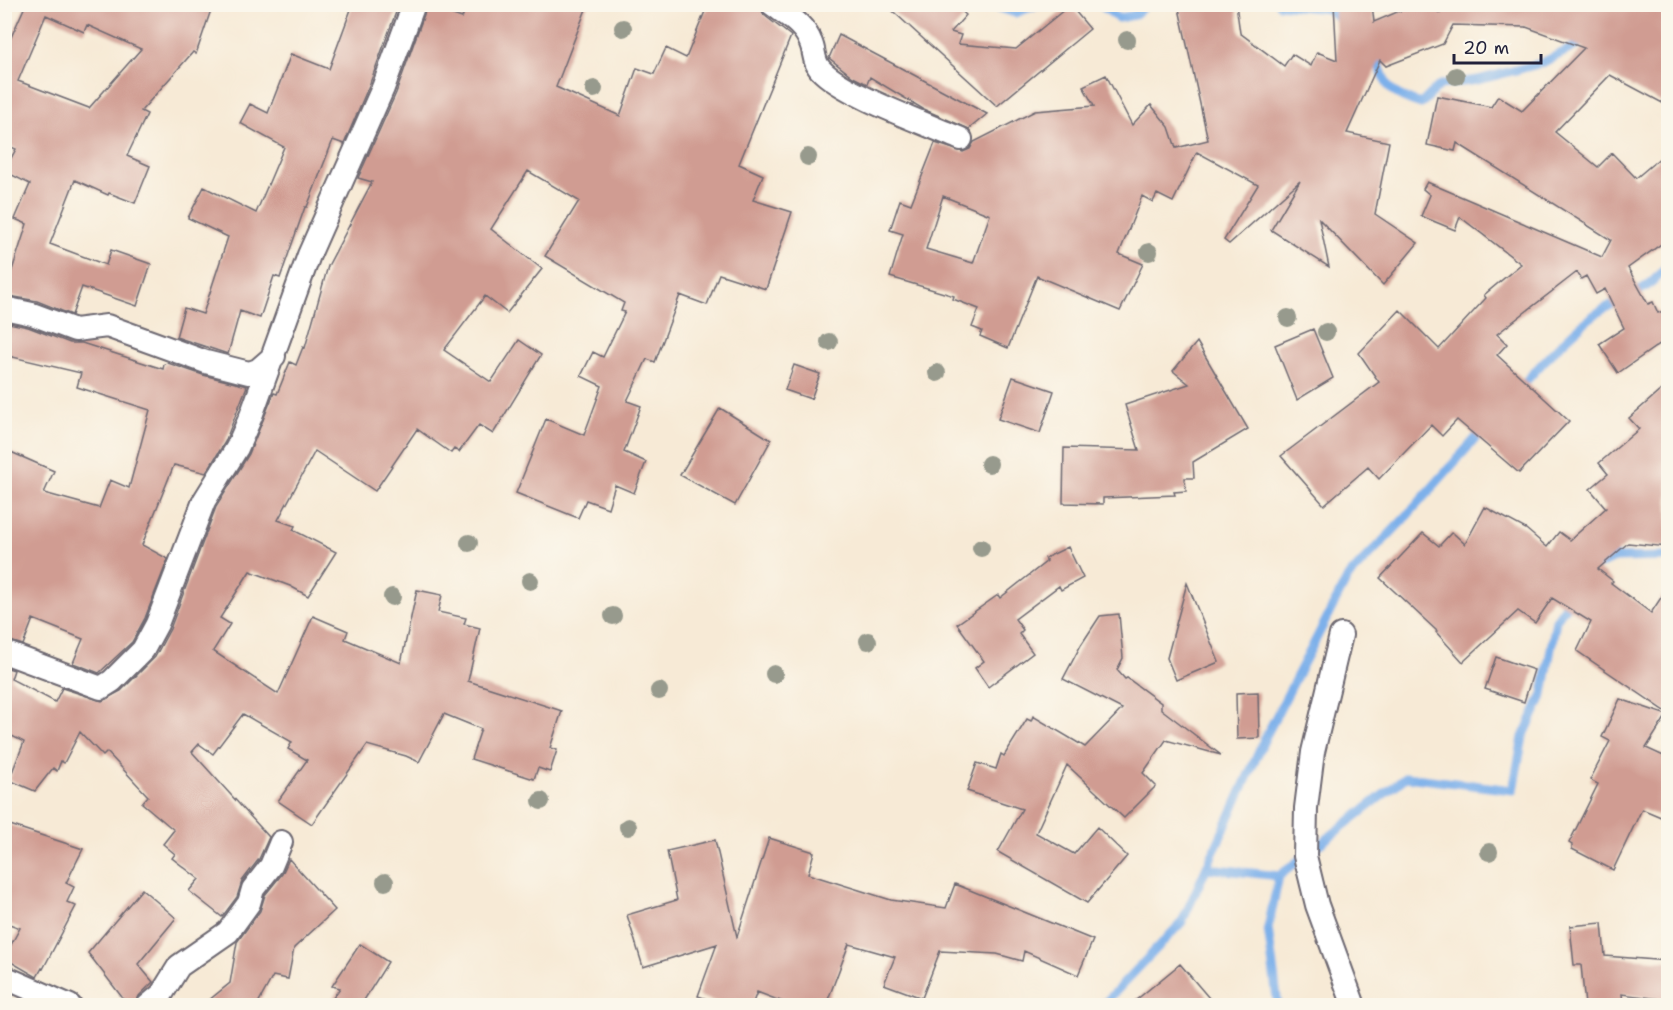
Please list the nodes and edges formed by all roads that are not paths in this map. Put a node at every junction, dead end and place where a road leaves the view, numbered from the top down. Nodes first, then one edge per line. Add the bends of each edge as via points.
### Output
1 (414, 4) edge
2 (772, 4) edge
3 (961, 139) dead end
4 (4, 308) edge
5 (274, 356) junction
6 (1341, 635) dead end
7 (4, 652) edge
8 (281, 842) dead end
9 (4, 977) edge
10 (70, 1005) edge
11 (148, 1005) edge
12 (1354, 1005) edge

1 - 5 street via 383,88 309,255
2 - 3 street via 801,25 821,71 864,97
4 - 5 street via 75,330 107,326 206,362 249,373
5 - 7 street via 237,448 204,501 157,624 143,650 101,688
6 - 12 street via 1313,752 1305,856 1317,905
8 - 11 street via 271,866 228,932 179,966 161,995
9 - 10 street

